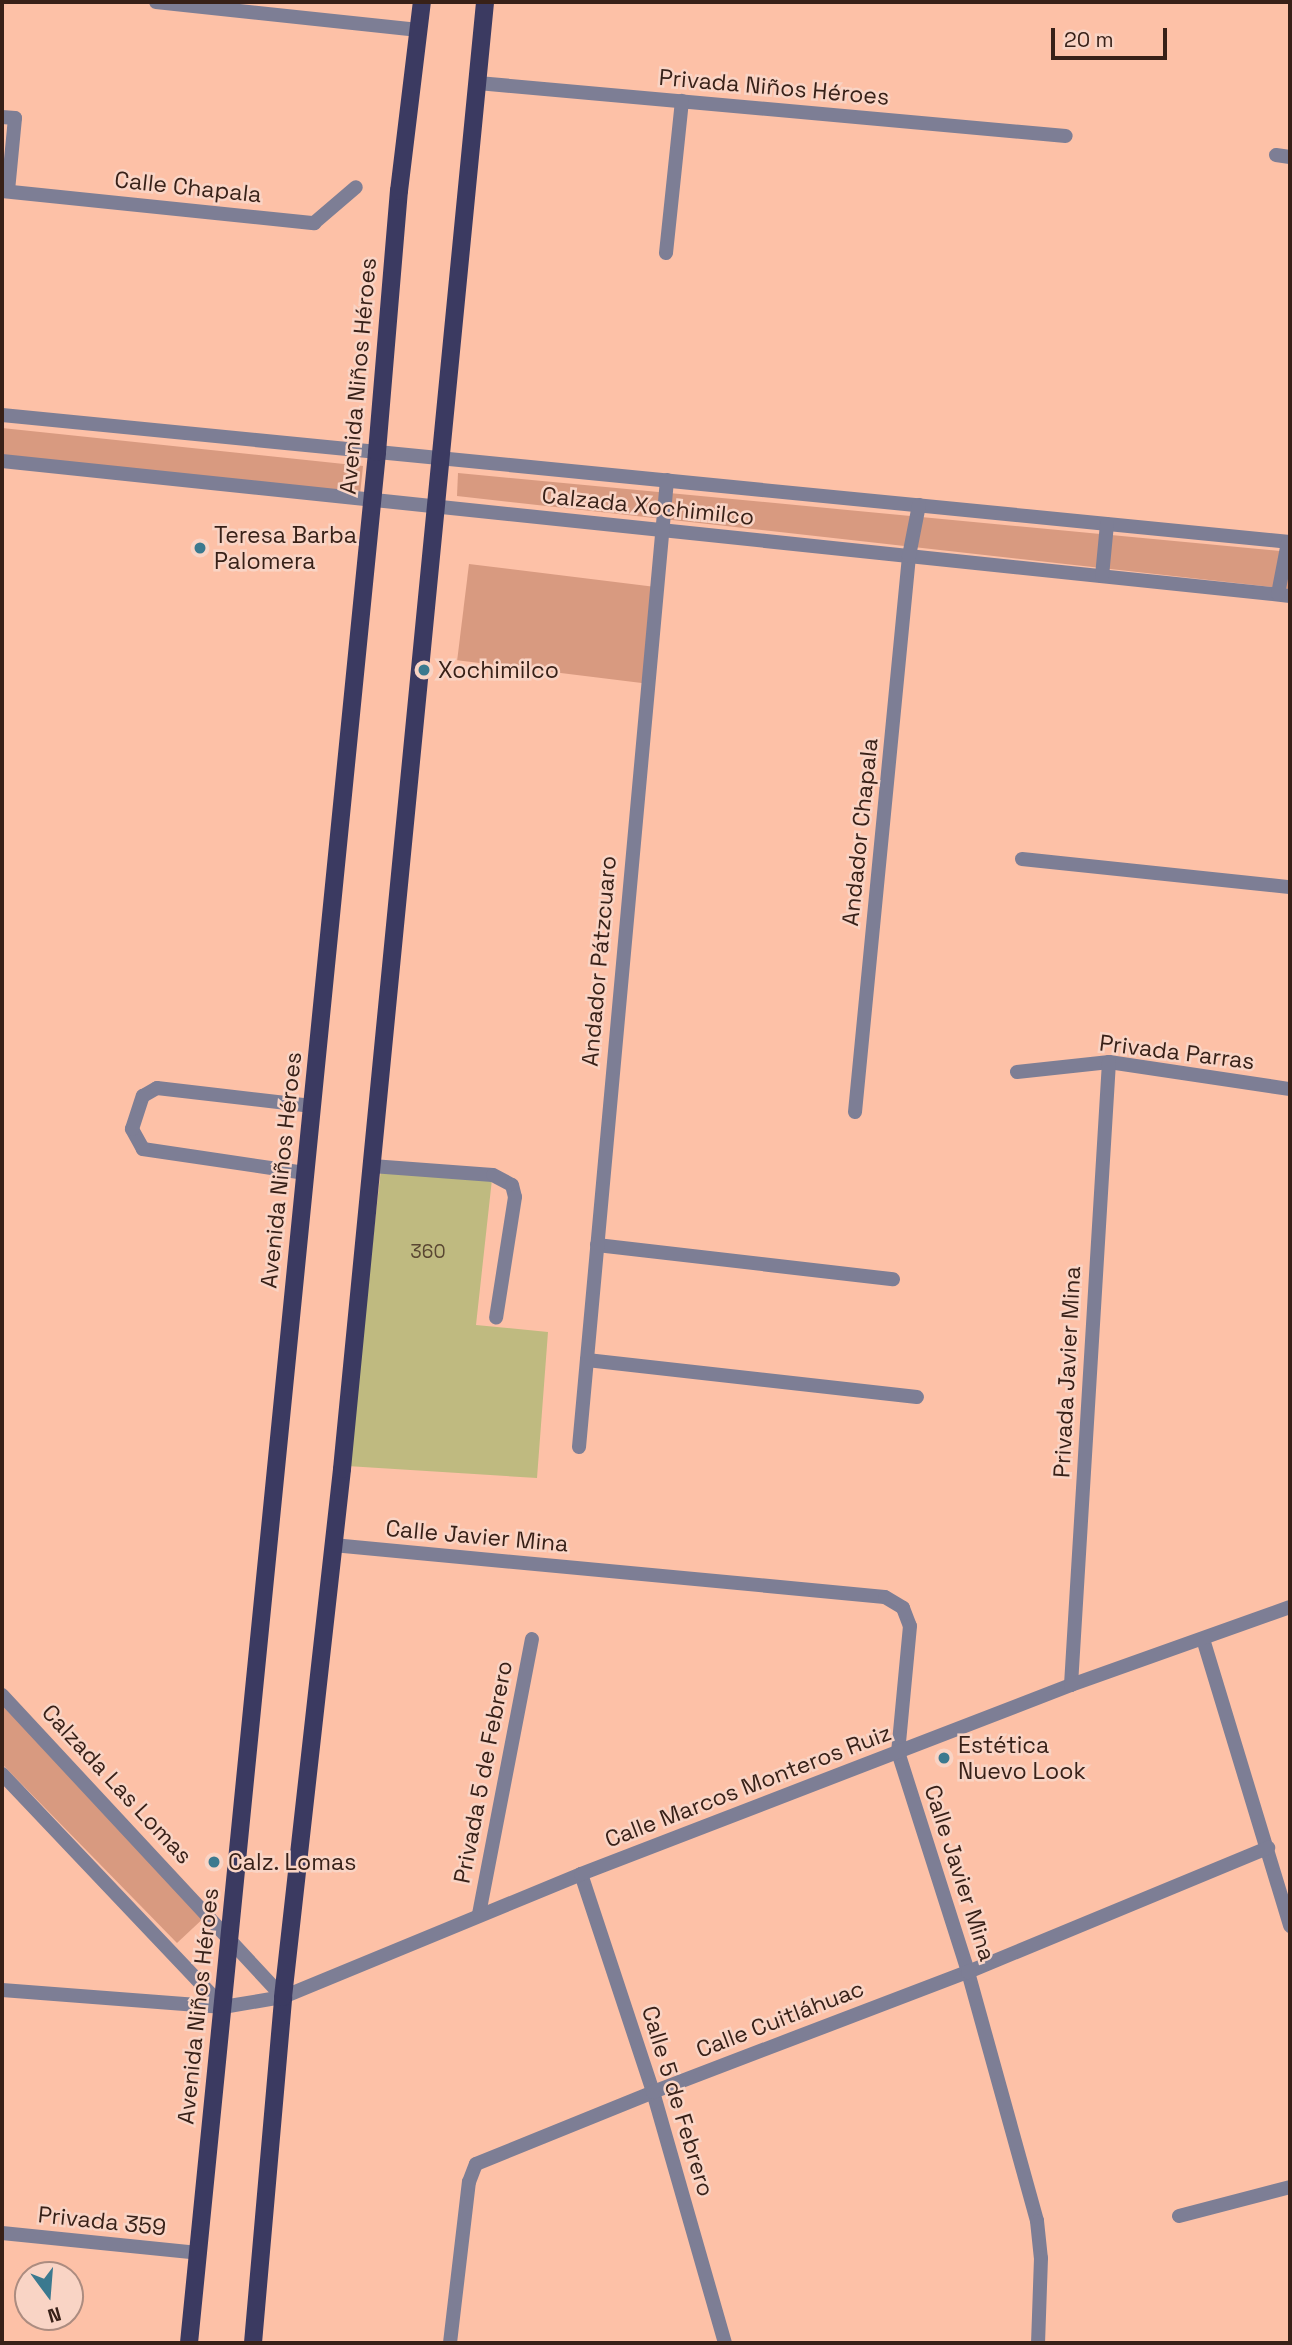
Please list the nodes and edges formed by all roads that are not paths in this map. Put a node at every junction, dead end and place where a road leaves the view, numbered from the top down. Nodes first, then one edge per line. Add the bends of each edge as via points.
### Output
1 (156, 2) edge
2 (422, 2) edge
3 (485, 2) edge
4 (419, 30) junction
5 (478, 82) junction
6 (682, 101) junction
7 (2, 117) edge
8 (1066, 136) dead end
9 (356, 187) dead end
10 (5, 191) edge
11 (666, 254) dead end
12 (2, 415) edge
13 (377, 452) junction
14 (442, 457) junction
15 (2, 461) edge
16 (667, 480) junction
17 (372, 499) junction
18 (919, 505) junction
19 (437, 507) junction
20 (1107, 524) junction
21 (661, 530) junction
22 (1289, 542) edge
23 (909, 556) junction
24 (1102, 576) junction
25 (1284, 595) edge
26 (1022, 859) dead end
27 (1290, 887) edge
28 (1109, 1062) junction
29 (1017, 1072) dead end
30 (1290, 1089) edge
31 (312, 1106) junction
32 (855, 1112) dead end
33 (372, 1166) junction
34 (305, 1173) junction
35 (597, 1245) junction
36 (893, 1279) dead end
37 (496, 1318) dead end
38 (587, 1360) junction
39 (917, 1398) dead end
40 (579, 1447) dead end
41 (333, 1545) junction
42 (1290, 1607) edge
43 (532, 1639) dead end
44 (1203, 1639) junction
45 (1071, 1685) junction
46 (2, 1695) edge
47 (898, 1752) junction
48 (2, 1774) edge
49 (1268, 1848) junction
50 (581, 1874) junction
51 (479, 1914) junction
52 (1290, 1926) edge
53 (229, 1937) junction
54 (968, 1972) junction
55 (2, 1990) edge
56 (283, 1997) junction
57 (223, 2007) junction
58 (653, 2092) junction
59 (1290, 2186) edge
60 (1179, 2216) dead end
61 (2, 2234) edge
62 (198, 2253) junction
63 (189, 2343) edge
64 (253, 2343) edge
65 (450, 2343) edge
66 (725, 2343) edge
67 (1038, 2343) edge

1 - 4 street
2 - 4 main road, Avenida Niños Héroes
3 - 5 main road
4 - 13 main road, Avenida Niños Héroes via 399,191
5 - 6 street, Privada Niños Héroes
5 - 14 main road
6 - 8 street, Privada Niños Héroes
6 - 11 street
7 - 10 street via 15,118
9 - 10 street, Calle Chapala via 314,223
12 - 13 street, Calzada Xochimilco
13 - 14 street, Calzada Xochimilco
13 - 17 main road, Avenida Niños Héroes
14 - 16 street, Calzada Xochimilco
14 - 19 main road
15 - 17 street, Calzada Xochimilco
16 - 18 street, Calzada Xochimilco
16 - 21 street, Andador Pátzcuaro
17 - 19 street, Calzada Xochimilco
17 - 31 main road, Avenida Niños Héroes
18 - 20 street, Calzada Xochimilco
18 - 23 street, Andador Chapala
19 - 21 street, Calzada Xochimilco
19 - 33 main road
20 - 22 street, Calzada Xochimilco
20 - 24 street
21 - 23 street, Calzada Xochimilco
21 - 35 street, Andador Pátzcuaro
22 - 25 street
23 - 24 street, Calzada Xochimilco
23 - 32 street, Andador Chapala
24 - 25 street, Calzada Xochimilco
26 - 27 street
28 - 29 street, Privada Parras
28 - 30 street, Privada Parras
28 - 45 street, Privada Javier Mina
31 - 34 main road, Avenida Niños Héroes
31 - 34 street via 157,1088 142,1096 132,1129 143,1149
33 - 37 street via 493,1175 512,1185 515,1197
33 - 41 main road
34 - 53 main road, Avenida Niños Héroes
35 - 36 street
35 - 38 street, Andador Pátzcuaro
38 - 39 street
38 - 40 street, Andador Pátzcuaro
41 - 47 street, Calle Javier Mina via 885,1597 903,1608 910,1626
41 - 56 main road
42 - 44 street, Calle Marcos Monteros Ruiz
43 - 51 street, Privada 5 de Febrero
44 - 45 street, Calle Marcos Monteros Ruiz
44 - 49 street
45 - 47 street, Calle Marcos Monteros Ruiz
46 - 53 street, Calzada Las Lomas
47 - 50 street, Calle Marcos Monteros Ruiz
47 - 54 street, Calle Javier Mina
48 - 57 street
49 - 52 street
49 - 54 street, Calle Cuitláhuac
50 - 51 street, Calle Marcos Monteros Ruiz
50 - 58 street, Calle 5 de Febrero
51 - 56 street, Calle Marcos Monteros Ruiz
53 - 56 street, Calzada Las Lomas
53 - 57 main road, Avenida Niños Héroes
54 - 58 street, Calle Cuitláhuac
54 - 67 street, Calle Javier Mina via 1041,2239
55 - 57 street, Calle Marcos Monteros Ruiz
56 - 57 street, Calle Marcos Monteros Ruiz
56 - 64 main road
57 - 62 main road, Avenida Niños Héroes
58 - 65 street, Calle Cuitláhuac via 476,2164 469,2182
58 - 66 street, Calle 5 de Febrero
59 - 60 street
61 - 62 street, Privada 359
62 - 63 main road, Avenida Niños Héroes

